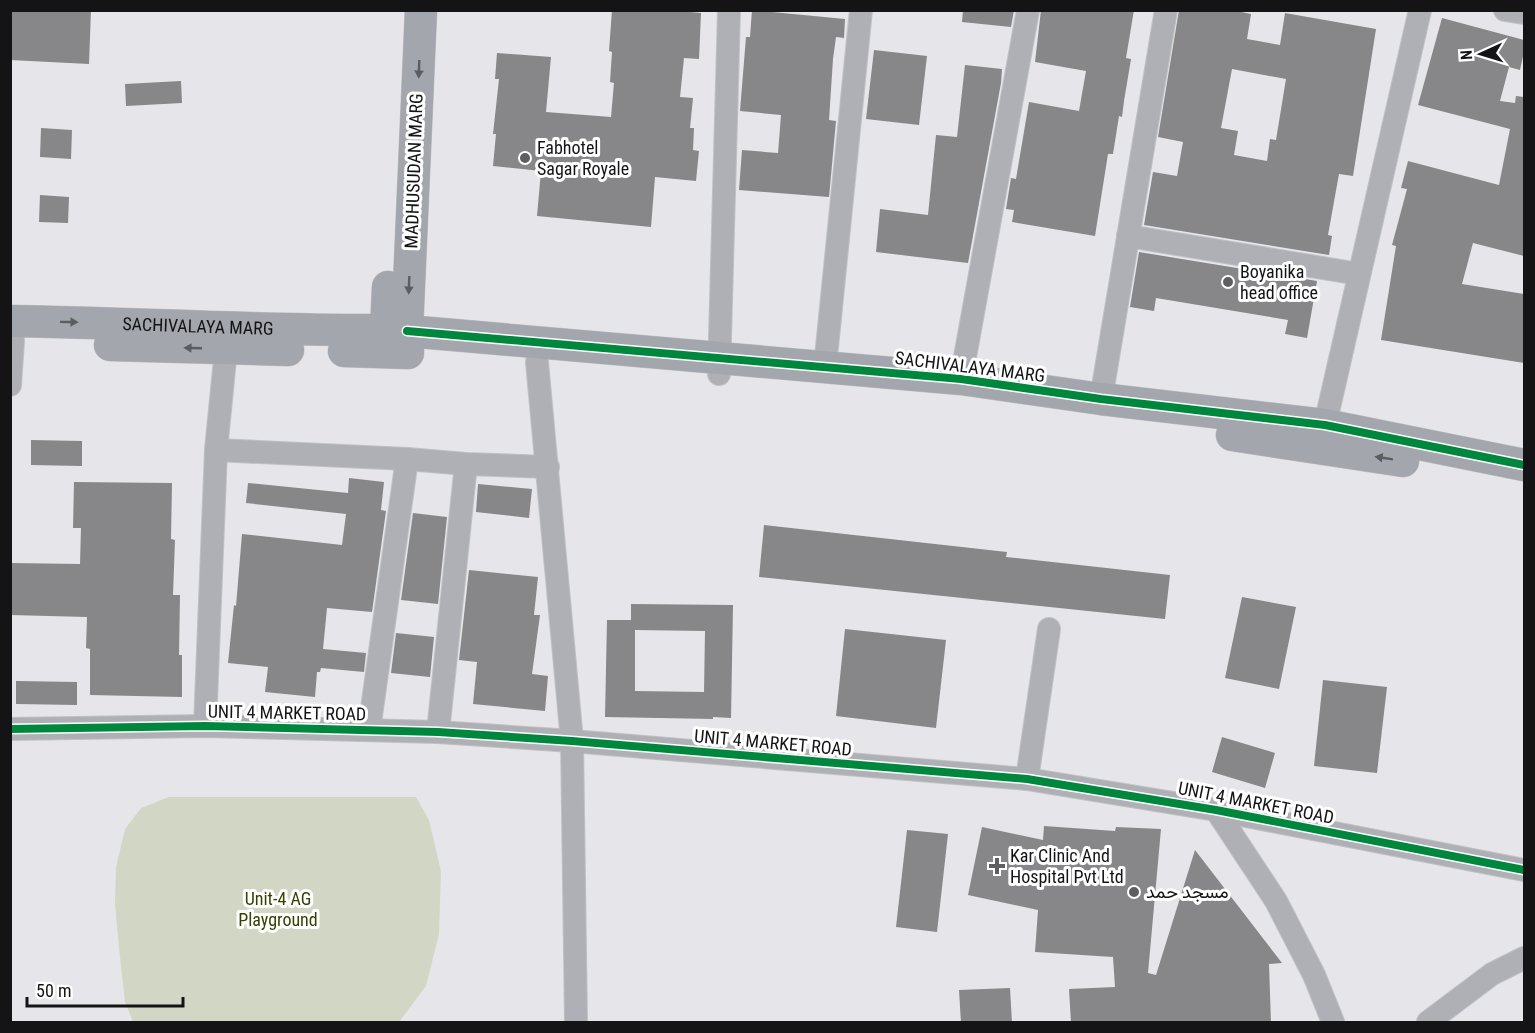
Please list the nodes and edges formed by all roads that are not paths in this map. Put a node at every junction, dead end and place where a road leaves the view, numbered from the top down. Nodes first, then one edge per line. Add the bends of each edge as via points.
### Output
1 (399, 10) edge
2 (421, 10) edge
3 (729, 10) edge
4 (861, 10) edge
5 (1028, 10) edge
6 (1166, 10) edge
7 (1420, 10) edge
8 (1505, 10) edge
9 (1524, 13) edge
10 (1128, 236) junction
11 (1359, 274) junction
12 (11, 331) edge
13 (225, 338) junction
14 (397, 341) junction
15 (537, 362) junction
16 (719, 365) junction
17 (825, 367) junction
18 (961, 379) junction
19 (10, 385) edge
20 (1101, 399) junction
21 (1322, 436) junction
22 (216, 450) junction
23 (407, 459) junction
24 (466, 464) junction
25 (1524, 465) edge
26 (548, 467) junction
27 (1524, 483) edge
28 (1049, 629) dead end
29 (205, 726) junction
30 (10, 729) edge
31 (369, 729) junction
32 (438, 732) junction
33 (572, 741) junction
34 (1028, 779) junction
35 (1216, 810) junction
36 (1524, 870) edge
37 (1524, 958) edge
38 (576, 1023) edge
39 (1333, 1023) edge
40 (1428, 1023) edge

1 - 14 street, MADHUSUDAN MARG
2 -> 14 street, MADHUSUDAN MARG
3 - 16 street
4 - 17 street
5 - 18 street
6 - 10 street
7 - 11 street
8 - 9 street
10 - 11 street
10 - 20 street
11 - 21 street
12 - 13 street, SACHIVALAYA MARG
12 - 19 street
13 - 14 street, SACHIVALAYA MARG via 303,331
13 - 22 street
14 - 15 street, SACHIVALAYA MARG
14 - 16 street, SACHIVALAYA MARG
15 - 16 street, SACHIVALAYA MARG
15 - 26 street
16 - 17 street, SACHIVALAYA MARG
16 - 21 street, SACHIVALAYA MARG via 827,383 1145,422
17 - 18 street, SACHIVALAYA MARG
18 - 20 street, SACHIVALAYA MARG
20 - 21 street, SACHIVALAYA MARG
21 - 25 street, SACHIVALAYA MARG
27 -> 21 street, SACHIVALAYA MARG
22 - 23 street
22 - 29 street
23 - 24 street
23 - 31 street
24 - 26 street
24 - 32 street
26 - 33 street
28 - 34 street
29 - 30 street, UNIT 4 MARKET ROAD
29 - 31 street, UNIT 4 MARKET ROAD
31 - 32 street, UNIT 4 MARKET ROAD
32 - 33 street, UNIT 4 MARKET ROAD
33 - 34 street, UNIT 4 MARKET ROAD
33 - 38 street
34 - 35 street, UNIT 4 MARKET ROAD
35 - 36 street, UNIT 4 MARKET ROAD
35 - 39 street via 1276,900
37 - 40 street via 1492,974

